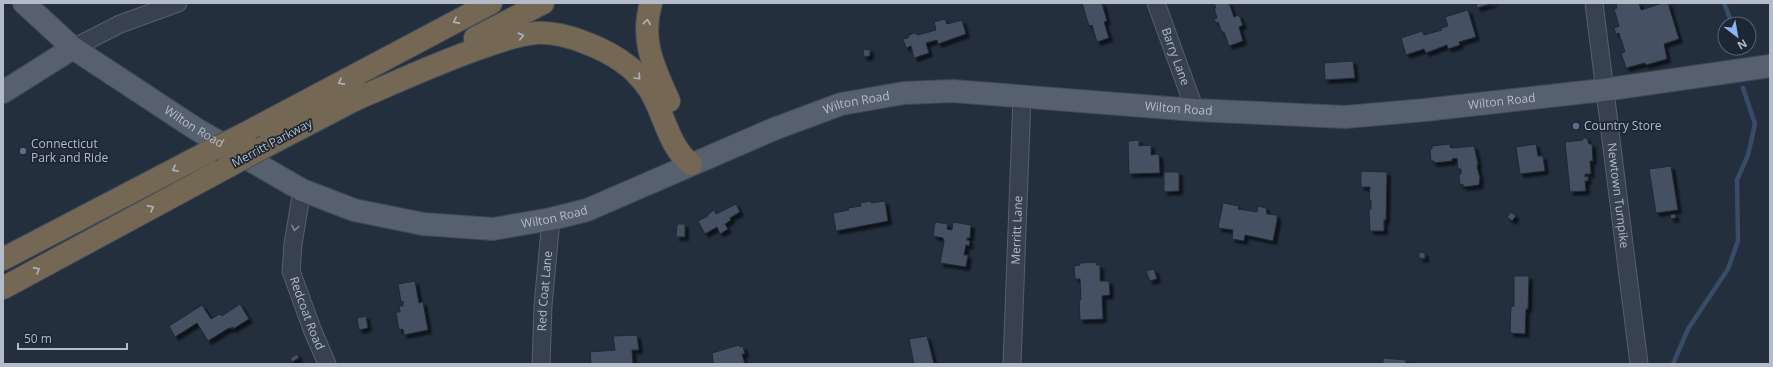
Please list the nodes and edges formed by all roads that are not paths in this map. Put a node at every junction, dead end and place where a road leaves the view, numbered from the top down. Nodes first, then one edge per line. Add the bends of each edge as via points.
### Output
1 (24, 3) edge
2 (178, 3) edge
3 (491, 3) edge
4 (544, 3) edge
5 (651, 3) edge
6 (1156, 3) edge
7 (1594, 3) edge
8 (73, 48) junction
9 (1770, 66) edge
10 (1603, 90) junction
11 (3, 92) edge
12 (1022, 97) junction
13 (354, 100) junction
14 (1195, 110) junction
15 (691, 164) junction
16 (302, 190) junction
17 (552, 219) junction
18 (50, 234) junction
19 (3, 254) edge
20 (3, 259) edge
21 (3, 288) edge
22 (327, 364) edge
23 (541, 364) edge
24 (1012, 364) edge
25 (1639, 364) edge

1 - 8 main road, Wilton Road
2 - 8 street via 120,24
3 -> 18 highway, Merritt Parkway, bridge
4 - 13 highway, Merritt Parkway
15 -> 5 highway via 692,157 687,140 647,48 647,15
6 - 14 street, Barry Lane
7 - 10 street, Newtown Turnpike
8 - 11 main road
8 - 16 main road, Wilton Road via 196,129
9 - 10 main road, Wilton Road
10 - 14 main road, Wilton Road via 1345,117
10 - 25 street, Newtown Turnpike
12 - 14 main road, Wilton Road
12 - 15 main road, Wilton Road via 953,91 904,93 841,104
12 - 24 street, Merritt Lane
13 -> 15 highway via 465,53 503,40 536,32 571,37 599,48 628,66 648,87 675,145 684,159
21 -> 13 highway, Merritt Parkway, bridge
15 - 17 main road, Wilton Road via 587,210
16 - 17 main road, Wilton Road via 354,210 423,224 493,228
16 -> 22 street, Redcoat Road via 292,244 291,271
17 - 23 street, Red Coat Lane via 543,306
18 - 19 highway
18 - 20 highway, Merritt Parkway

